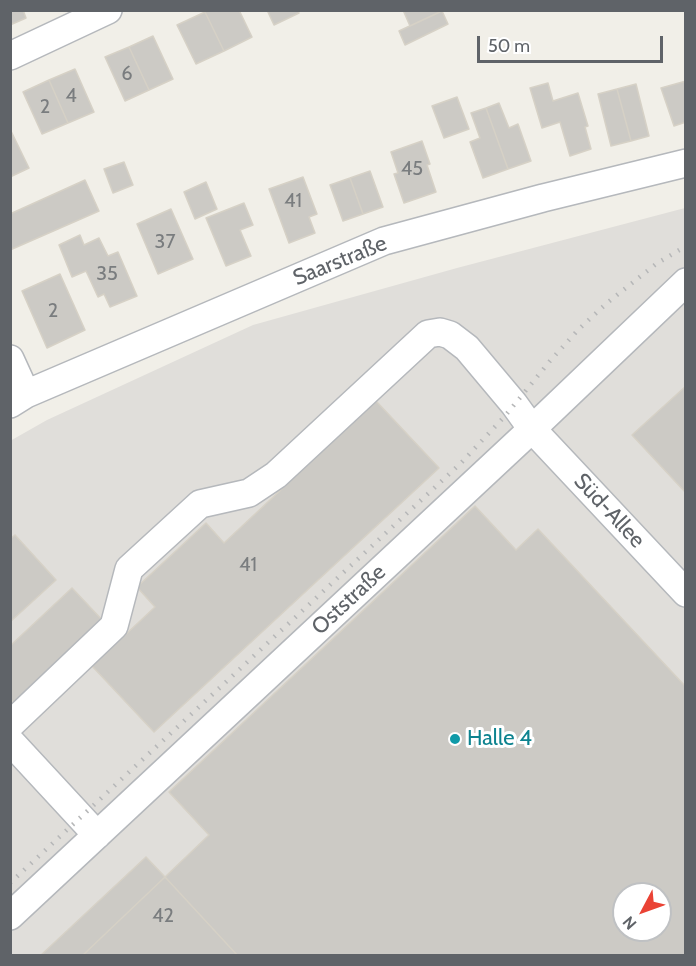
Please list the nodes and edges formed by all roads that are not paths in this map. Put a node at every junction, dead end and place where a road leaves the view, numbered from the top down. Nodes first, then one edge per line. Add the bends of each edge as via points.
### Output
1 (108, 10) edge
2 (10, 56) edge
3 (686, 163) edge
4 (686, 282) edge
5 (10, 359) edge
6 (18, 399) edge
7 (532, 429) junction
8 (686, 594) edge
9 (10, 725) edge
10 (10, 741) edge
11 (97, 834) junction
12 (10, 916) edge

1 - 2 street
3 - 6 street, Saarstraße via 384,241
4 - 7 street, Oststraße
5 - 6 street
7 - 8 street, Süd-Allee
7 - 9 street, Süd-Allee via 467,348 450,335 428,334 276,476 249,494 200,504 129,569 114,626
7 - 11 street, Oststraße
10 - 11 street
11 - 12 street, Oststraße

